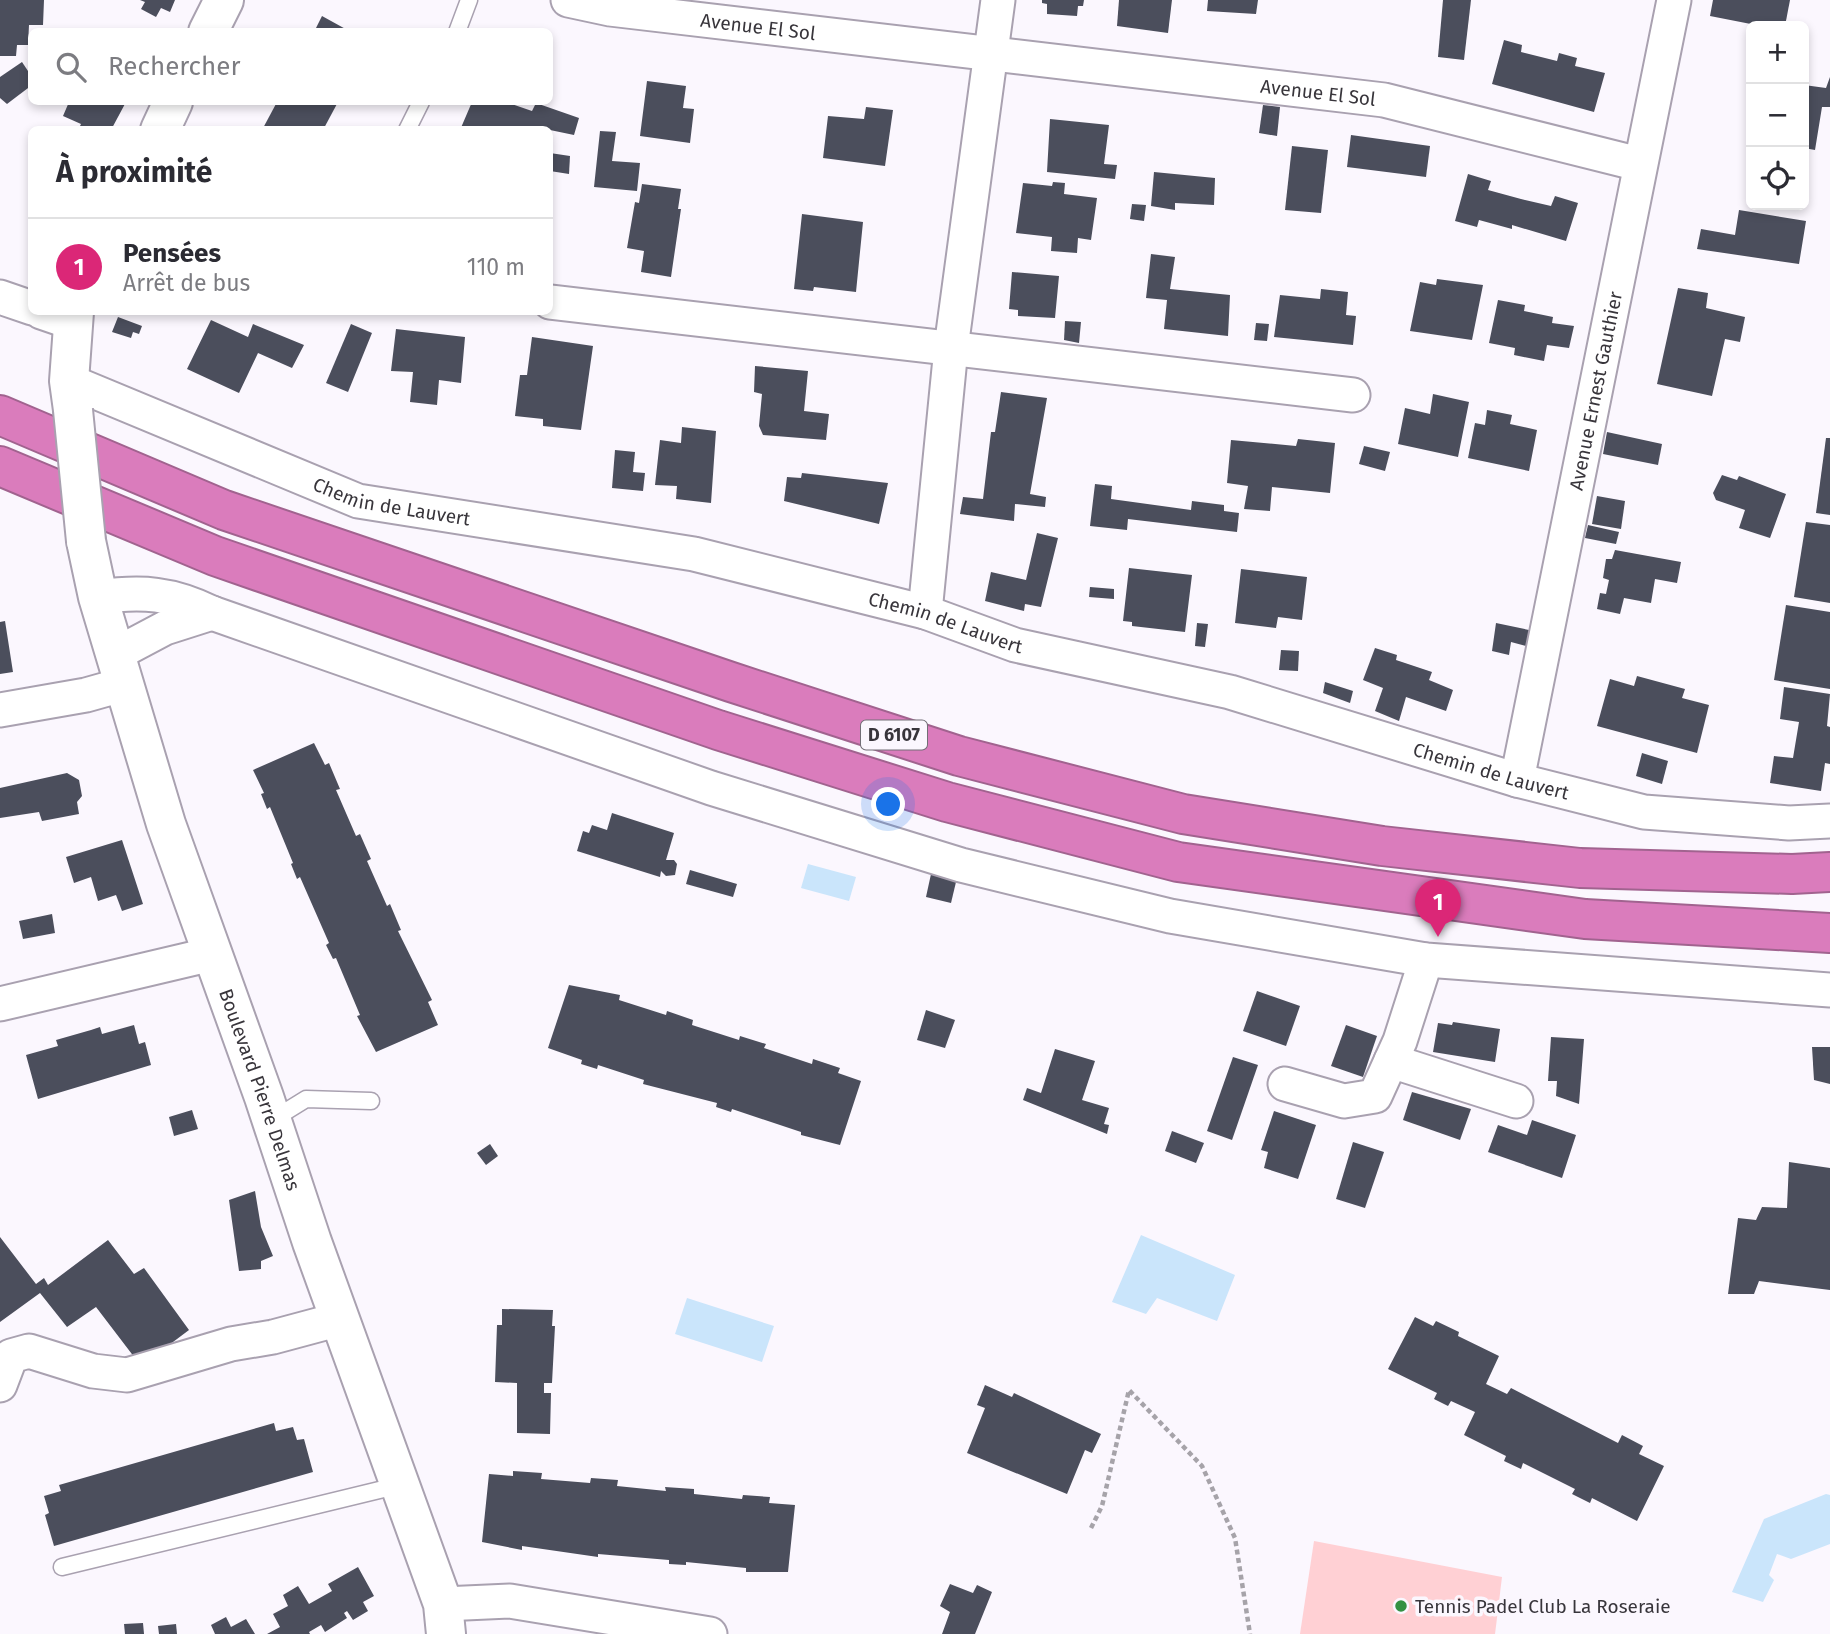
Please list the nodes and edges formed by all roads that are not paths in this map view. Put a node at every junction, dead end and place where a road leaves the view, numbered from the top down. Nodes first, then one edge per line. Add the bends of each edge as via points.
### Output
1 (224, 0) edge
2 (469, 0) edge
3 (568, 0) edge
4 (998, 0) edge
5 (1674, 0) edge
6 (210, 28) edge
7 (458, 28) edge
8 (993, 52) junction
9 (172, 105) edge
10 (420, 105) edge
11 (162, 126) edge
12 (409, 126) edge
13 (1639, 164) junction
14 (0, 297) edge
15 (553, 302) edge
16 (28, 307) edge
17 (63, 315) edge
18 (951, 348) junction
19 (1353, 395) dead end
20 (71, 396) junction
21 (0, 415) edge
22 (0, 466) edge
23 (98, 597) junction
24 (925, 612) junction
25 (212, 613) junction
26 (120, 669) junction
27 (0, 710) edge
28 (1517, 780) junction
29 (1830, 821) edge
30 (1830, 872) edge
31 (1830, 933) edge
32 (212, 954) junction
33 (1426, 961) junction
34 (1830, 990) edge
35 (0, 1004) edge
36 (1391, 1061) junction
37 (1285, 1084) dead end
38 (371, 1101) dead end
39 (1516, 1101) dead end
40 (272, 1120) junction
41 (340, 1319) junction
42 (0, 1385) edge
43 (400, 1485) junction
44 (62, 1567) dead end
45 (445, 1619) edge
46 (710, 1634) edge

1 - 6 street
2 - 7 lane
3 - 8 street, Avenue El Sol via 610,9
4 - 8 street
5 - 13 street, Avenue Ernest Gauthier
8 - 13 street, Avenue El Sol via 1384,100
8 - 18 street
9 - 11 street
10 - 12 lane
13 - 28 street, Avenue Ernest Gauthier
14 - 16 street
15 - 18 street
17 - 20 street, Boulevard Pierre Delmas
18 - 19 street
18 - 24 street
20 - 23 street, Boulevard Pierre Delmas, bridge via 86,541
20 - 24 street, Chemin de Lauvert via 358,501 694,554
21 - 30 highway, D 6107 via 224,510 731,682 959,756 1183,814 1382,846 1580,868
22 - 31 highway, D 6107 via 215,556 718,730 947,802 1178,862 1584,919
23 - 25 street via 130,592 183,598
23 - 26 street, Boulevard Pierre Delmas
24 - 28 street, Chemin de Lauvert via 1015,645 1230,692
25 - 26 street via 165,628
25 - 33 street via 711,788 961,865 1170,916
26 - 27 street via 86,695
26 - 32 street, Boulevard Pierre Delmas via 166,824
28 - 29 street, Chemin de Lauvert via 1644,812 1789,823
32 - 35 street
32 - 40 street, Boulevard Pierre Delmas
33 - 34 street
33 - 36 street
36 - 37 street via 1375,1096 1344,1101
36 - 39 street
38 - 40 lane via 306,1098
40 - 41 street, Boulevard Pierre Delmas
41 - 42 street via 231,1344 127,1375 93,1371 29,1351 11,1356
41 - 43 street, Boulevard Pierre Delmas
43 - 44 lane
43 - 45 street, Boulevard Pierre Delmas
45 - 46 street via 510,1601

